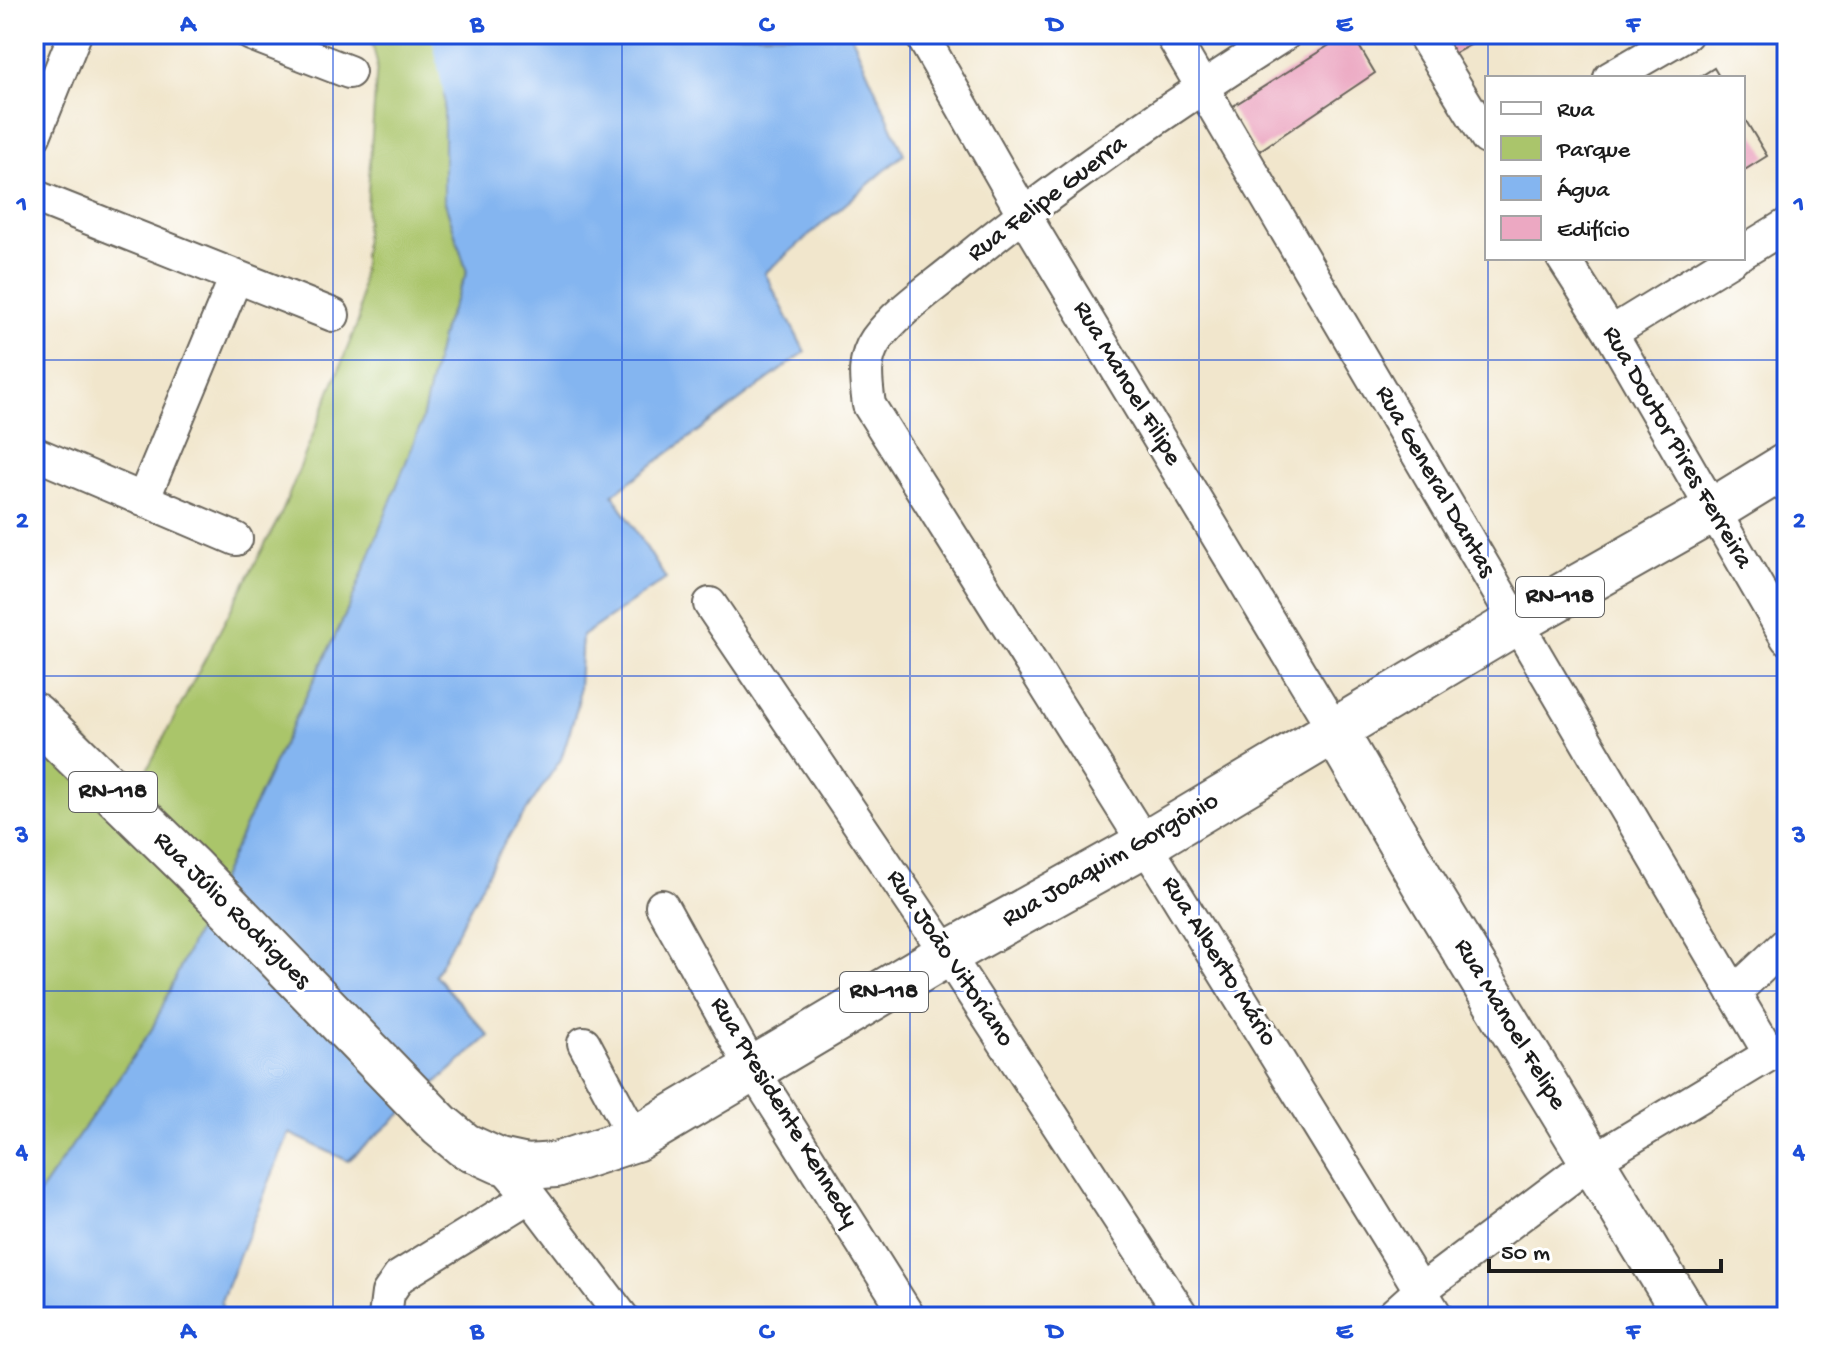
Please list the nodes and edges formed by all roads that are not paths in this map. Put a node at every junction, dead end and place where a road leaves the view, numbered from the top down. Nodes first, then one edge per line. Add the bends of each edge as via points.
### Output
1 (75, 34) edge
2 (251, 34) edge
3 (921, 34) edge
4 (1171, 34) edge
5 (1285, 34) edge
6 (1423, 34) edge
7 (1686, 34) edge
8 (349, 72) dead end
9 (1613, 76) edge
10 (1203, 86) junction
11 (1485, 135) edge
12 (34, 136) edge
13 (34, 196) edge
14 (1023, 213) junction
15 (1787, 225) edge
16 (1745, 251) edge
17 (1564, 260) edge
18 (1730, 260) edge
19 (236, 277) junction
20 (333, 315) dead end
21 (1611, 333) junction
22 (869, 405) joint
23 (34, 453) edge
24 (1787, 465) edge
25 (143, 500) junction
26 (1712, 511) junction
27 (236, 539) dead end
28 (710, 604) dead end
29 (1516, 622) junction
30 (1787, 638) edge
31 (34, 715) edge
32 (1335, 731) junction
33 (1145, 844) junction
34 (662, 906) dead end
35 (1787, 943) edge
36 (947, 954) junction
37 (1734, 993) junction
38 (584, 1043) dead end
39 (1779, 1049) edge
40 (753, 1070) junction
41 (425, 1110) joint
42 (635, 1139) junction
43 (499, 1161) junction
44 (1591, 1162) junction
45 (530, 1196) junction
46 (1429, 1304) edge
47 (385, 1317) edge
48 (622, 1317) edge
49 (909, 1317) edge
50 (1183, 1317) edge
51 (1391, 1317) edge
52 (1687, 1317) edge

1 - 12 street
2 - 8 street
3 - 14 street, Rua Manoel Filipe
4 - 10 street, Rua General Dantas
5 - 10 street, Rua Felipe Guerra
6 - 11 street
7 - 9 street
10 - 14 street, Rua Felipe Guerra
10 - 29 street, Rua General Dantas
13 - 19 street
14 - 22 street, Rua Felipe Guerra via 901,314 875,342 864,372
14 - 32 street, Rua Manoel Filipe
15 - 16 street
17 - 21 street, Rua Doutor Pires Ferreira
18 - 21 street
19 - 20 street
19 - 25 street
21 - 26 street, Rua Doutor Pires Ferreira
22 - 33 street, Rua Alberto Mário
23 - 25 street
24 - 26 main road, Rua Joaquim Gorgônio / RN-118
25 - 27 street
26 - 29 main road, Rua Joaquim Gorgônio / RN-118
26 - 30 street, Rua Doutor Pires Ferreira
28 - 36 street, Rua João Vitoriano
29 - 32 main road, Rua Joaquim Gorgônio / RN-118
29 - 37 street, Rua General Dantas
31 - 41 main road, Rua Júlio Rodrigues / RN-118
32 - 33 main road, Rua Joaquim Gorgônio / RN-118
32 - 44 main road, Rua Manoel Felipe
33 - 36 main road, Rua Joaquim Gorgônio / RN-118
33 - 46 street, Rua Alberto Mário
34 - 40 street, Rua Presidente Kennedy
35 - 37 street
36 - 40 main road, Rua Joaquim Gorgônio / RN-118
36 - 50 street, Rua João Vitoriano
37 - 39 street, Rua General Dantas
38 - 42 street
39 - 44 street
40 - 42 main road, Rua Joaquim Gorgônio / RN-118
40 - 49 street, Rua Presidente Kennedy
41 - 43 main road, Rua Joaquim Gorgônio / RN-118 via 464,1145
42 - 43 main road, Rua Joaquim Gorgônio / RN-118 via 556,1165 527,1167
43 - 45 street
44 - 46 street
44 - 52 main road, Rua Manoel Felipe
45 - 47 street via 399,1277 388,1293
45 - 48 street
46 - 51 street

